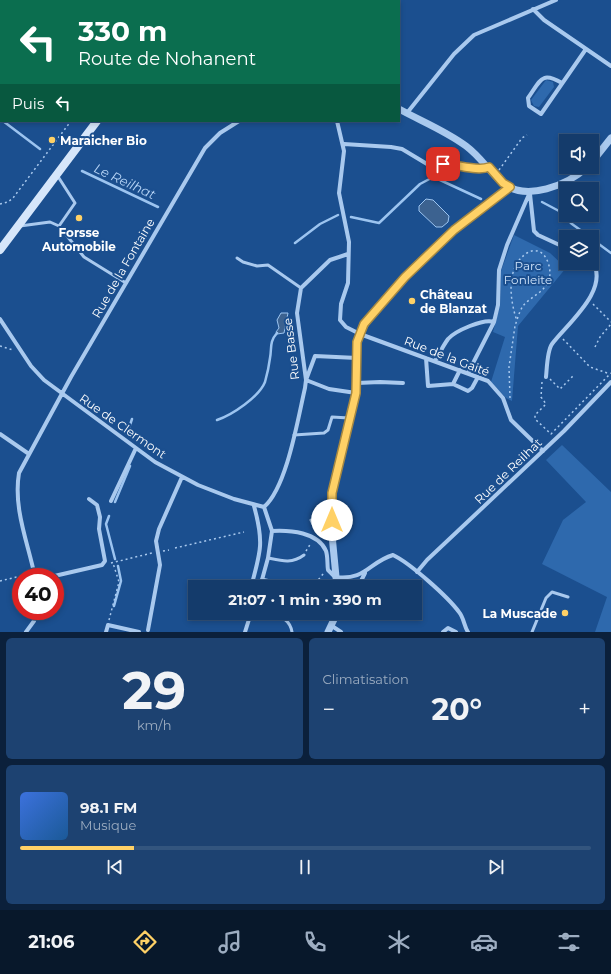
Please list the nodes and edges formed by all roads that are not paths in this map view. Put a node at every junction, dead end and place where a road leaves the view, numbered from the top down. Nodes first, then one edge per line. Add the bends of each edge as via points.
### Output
1 (556, 0) edge
2 (533, 9) junction
3 (586, 49) junction
4 (611, 66) edge
5 (562, 83) junction
6 (400, 110) edge
7 (407, 113) junction
8 (96, 122) edge
9 (237, 122) edge
10 (337, 122) edge
11 (611, 138) edge
12 (344, 144) junction
13 (599, 153) edge
14 (489, 167) junction
15 (57, 174) junction
16 (576, 174) edge
17 (510, 187) junction
18 (530, 192) junction
19 (18, 226) junction
20 (59, 226) junction
21 (559, 245) edge
22 (0, 250) edge
23 (348, 254) junction
24 (236, 258) dead end
25 (599, 269) edge
26 (602, 279) dead end
27 (126, 283) junction
28 (301, 288) junction
29 (596, 299) dead end
30 (1, 321) edge
31 (494, 322) junction
32 (360, 334) junction
33 (357, 358) junction
34 (426, 358) junction
35 (435, 361) junction
36 (460, 370) junction
37 (468, 373) junction
38 (478, 377) junction
39 (546, 377) road end
40 (306, 380) junction
41 (611, 382) edge
42 (357, 383) junction
43 (403, 383) dead end
44 (453, 384) junction
45 (356, 393) junction
46 (62, 395) junction
47 (350, 418) junction
48 (0, 434) edge
49 (294, 435) junction
50 (136, 448) junction
51 (543, 451) junction
52 (29, 454) junction
53 (182, 477) junction
54 (89, 499) dead end
55 (110, 502) dead end
56 (254, 506) junction
57 (264, 507) junction
58 (311, 520) dead end
59 (272, 531) junction
60 (332, 535) junction
61 (304, 554) road end
62 (268, 558) junction
63 (33, 568) edge
64 (417, 572) junction
65 (365, 573) junction
66 (64, 574) edge
67 (335, 577) junction
68 (262, 579) joint
69 (253, 580) edge
70 (266, 580) edge
71 (336, 580) edge
72 (362, 580) edge
73 (568, 597) dead end
74 (34, 620) edge
75 (249, 620) edge
76 (286, 620) edge
77 (335, 620) edge
78 (330, 629) edge
79 (149, 631) edge
80 (466, 631) edge
81 (26, 632) edge
82 (106, 632) edge
83 (139, 632) edge
84 (142, 632) edge
85 (245, 632) edge
86 (292, 632) edge
87 (341, 632) edge
88 (443, 632) edge
89 (456, 632) edge
90 (532, 632) edge

1 - 2 street
2 - 3 street via 544,20
2 - 7 street via 474,35 454,54
3 - 4 street
3 - 5 street
5 - 5 street via 541,114 530,106 528,98 546,76
6 - 7 street
7 - 14 street via 464,144 479,155
8 - 15 main road
9 - 27 street, Rue de la Fontaine via 220,133 205,148
10 - 12 street
11 - 13 street
12 - 14 street via 402,149 427,164 459,164 478,169
12 - 23 street via 339,193 340,205 349,232
14 - 17 street
15 - 19 main road
15 - 20 lane via 76,203
16 - 18 street via 564,182
17 - 18 street
17 - 32 street via 454,230 405,277 370,317
18 - 21 street via 534,231
18 - 31 street via 499,270 498,305
19 - 20 lane via 50,222
19 - 22 main road
20 - 27 lane via 84,257
23 - 28 street via 330,260
23 - 32 street, Rue de la Gaité via 348,283 341,304 340,320 346,327
24 - 28 lane via 257,266 268,265
25 - 26 street
27 - 46 street, Rue de la Fontaine
28 - 40 street, Rue Basse via 297,312
29 - 39 street via 551,345
30 - 46 street, Rue de Clermont via 44,380
31 - 35 street via 484,321 457,332 448,339
31 - 37 street
32 - 33 street
32 - 34 street, Rue de la Gaité
33 - 40 street via 315,356
33 - 42 street
34 - 35 street, Rue de la Gaité
34 - 44 street via 428,386
35 - 36 street, Rue de la Gaité
36 - 37 street, Rue de la Gaité
36 - 44 street
37 - 38 street, Rue de la Gaité
38 - 44 street via 468,390
38 - 51 street, Rue de la Gaité via 488,381 499,393 511,420
40 - 45 street via 329,389
40 - 49 street, Rue Basse
41 - 51 street, Rue de Reilhat
42 - 43 street
42 - 45 street
45 - 47 street
46 - 50 street, Rue de Clermont
46 - 52 street, Rue de la Fontaine
47 - 49 lane via 332,417 328,430 324,433
47 - 60 street via 332,493
48 - 52 street
49 - 57 street, Rue Basse via 280,484 271,501
50 - 53 street, Rue de Clermont
50 - 55 street
51 - 64 street, Rue de Reilhat
52 - 63 street, Rue de la Fontaine via 18,473 16,487 18,511
53 - 56 street, Rue de Clermont
53 - 79 street via 156,540 160,565
54 - 66 street via 97,505 105,561
56 - 57 street, Rue de Clermont
56 - 69 street via 261,544
57 - 59 street
58 - 60 lane via 313,524
59 - 62 street
59 - 67 street via 314,538 322,544 326,552 328,570
60 - 67 street
61 - 62 lane via 290,562
62 - 68 street
64 - 65 street via 393,555
64 - 80 street via 460,612
65 - 67 street via 352,578
65 - 72 street
67 - 71 street
68 - 70 lane
73 - 90 lane via 552,592 546,598
74 - 81 street
75 - 85 street
76 - 86 lane
77 - 78 street
78 - 87 street
79 - 84 street
82 - 83 street via 108,625
88 - 89 street via 448,628

